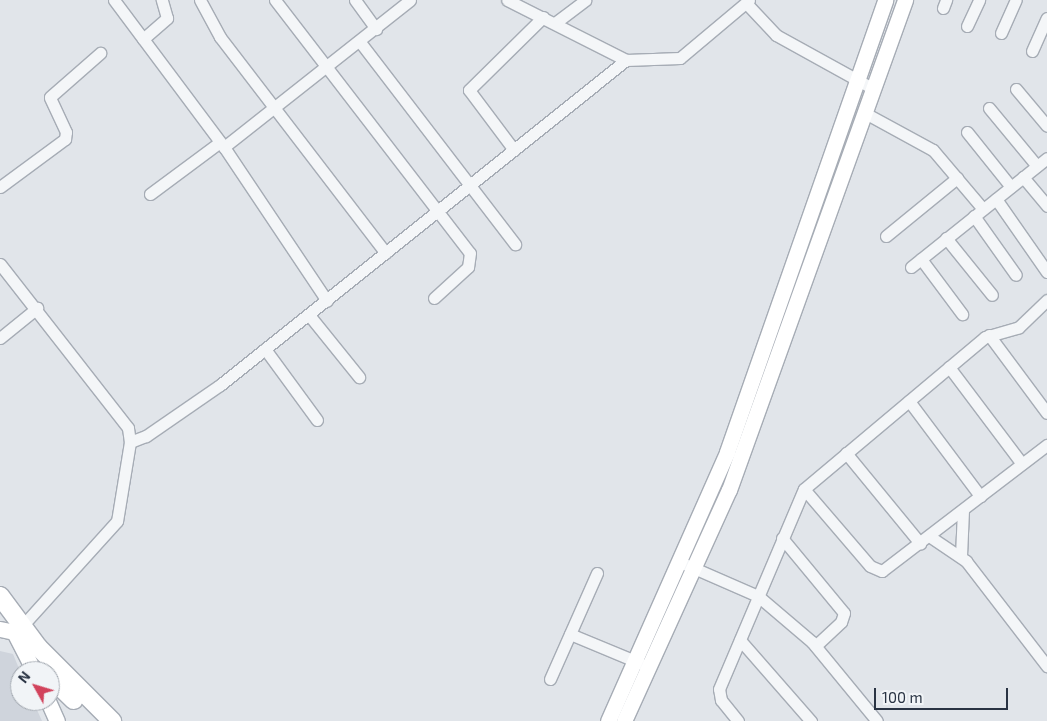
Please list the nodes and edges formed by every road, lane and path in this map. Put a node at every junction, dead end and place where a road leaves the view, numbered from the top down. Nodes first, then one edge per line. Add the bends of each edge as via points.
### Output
1 (114, 0) edge
2 (162, 0) edge
3 (200, 0) edge
4 (274, 0) edge
5 (355, 0) edge
6 (410, 0) edge
7 (507, 0) edge
8 (585, 0) edge
9 (886, 0) edge
10 (906, 0) edge
11 (979, 0) edge
12 (1016, 0) edge
13 (747, 1) edge
14 (543, 17) junction
15 (1047, 18) edge
16 (555, 23) junction
17 (967, 26) dead end
18 (376, 29) junction
19 (1001, 33) dead end
20 (143, 39) junction
21 (360, 42) junction
22 (1032, 51) dead end
23 (100, 53) dead end
24 (626, 60) junction
25 (324, 70) junction
26 (856, 81) junction
27 (874, 89) junction
28 (1016, 89) dead end
29 (275, 108) junction
30 (989, 108) dead end
31 (865, 113) junction
32 (1047, 126) edge
33 (967, 132) dead end
34 (222, 144) junction
35 (514, 150) junction
36 (1047, 158) edge
37 (1037, 166) junction
38 (1023, 177) junction
39 (957, 178) junction
40 (472, 184) junction
41 (0, 187) edge
42 (1011, 187) junction
43 (150, 194) dead end
44 (996, 199) junction
45 (1047, 206) edge
46 (978, 213) junction
47 (436, 214) junction
48 (886, 236) dead end
49 (946, 238) junction
50 (515, 244) dead end
51 (386, 254) junction
52 (921, 259) junction
53 (0, 264) edge
54 (911, 267) dead end
55 (1047, 272) edge
56 (1016, 275) dead end
57 (992, 295) dead end
58 (434, 298) dead end
59 (1047, 300) edge
60 (328, 301) junction
61 (37, 308) junction
62 (962, 314) dead end
63 (309, 315) junction
64 (989, 336) junction
65 (0, 338) edge
66 (265, 350) junction
67 (949, 367) junction
68 (359, 377) dead end
69 (750, 386) junction
70 (765, 390) junction
71 (909, 401) junction
72 (1047, 413) edge
73 (317, 420) dead end
74 (130, 442) junction
75 (1047, 445) edge
76 (846, 453) junction
77 (1022, 464) junction
78 (804, 489) junction
79 (980, 496) junction
80 (963, 510) junction
81 (782, 538) junction
82 (924, 540) junction
83 (960, 556) junction
84 (687, 565) junction
85 (598, 573) dead end
86 (0, 596) edge
87 (758, 596) junction
88 (0, 612) edge
89 (12, 629) edge
90 (570, 634) junction
91 (740, 640) junction
92 (815, 646) junction
93 (29, 661) edge
94 (37, 661) edge
95 (643, 664) junction
96 (1047, 665) edge
97 (550, 679) dead end
98 (60, 687) edge
99 (874, 720) edge
100 (96, 721) edge
101 (112, 721) edge
102 (608, 721) edge
103 (624, 721) edge
104 (738, 721) edge
105 (811, 721) edge

1 - 20 street
2 - 20 street via 167,18
3 - 29 street via 216,31
4 - 25 street
5 - 18 street
6 - 18 street
7 - 14 street
8 - 16 street
9 - 26 street
10 - 27 street
11 - 17 street
12 - 19 street
13 - 24 street via 705,41 675,60
13 - 26 street via 776,35
14 - 16 street
14 - 35 street via 469,90
15 - 22 street
16 - 24 street
18 - 21 street
20 - 34 street
21 - 25 street
21 - 40 street
23 - 41 street via 50,97 65,139
24 - 35 street
25 - 29 street
25 - 47 street
26 - 27 street
26 - 69 street
27 - 31 street
28 - 32 street
29 - 34 street
29 - 51 street
30 - 37 street
31 - 39 street via 928,147
31 - 70 street
33 - 42 street
34 - 43 street
34 - 60 street
35 - 40 street
36 - 37 street
37 - 38 street
38 - 42 street
38 - 45 street
39 - 46 street
39 - 48 street
40 - 47 street
40 - 50 street
42 - 44 street
44 - 46 street
44 - 55 street
46 - 49 street
46 - 56 street
47 - 51 street
47 - 58 street via 472,257 468,267
49 - 52 street
49 - 57 street
51 - 60 street
52 - 54 street
52 - 62 street
53 - 61 street
59 - 64 street via 1019,328
60 - 63 street
61 - 65 street
61 - 74 street via 128,428
63 - 66 street
63 - 68 street
64 - 67 street
64 - 72 street
66 - 73 street
66 - 74 street via 146,436
67 - 71 street
67 - 77 street
69 - 70 street
69 - 84 street
70 - 84 street via 729,490
71 - 76 street
71 - 79 street
74 - 89 street via 117,521
75 - 77 street
76 - 78 street
76 - 82 street
77 - 79 street
78 - 81 street
78 - 82 street via 876,570 886,569
79 - 80 street
80 - 82 street
80 - 83 street
81 - 87 street
81 - 92 street via 844,613 841,622
82 - 83 street
83 - 96 street
84 - 87 street
84 - 95 street
85 - 90 street
86 - 89 main road
87 - 91 street
87 - 92 street
88 - 89 main road
89 - 93 street
89 - 94 main road
89 - 101 main road
90 - 95 street
90 - 97 street
91 - 104 street via 719,695
91 - 105 street
92 - 99 street
95 - 102 street
95 - 103 street
98 - 100 main road

